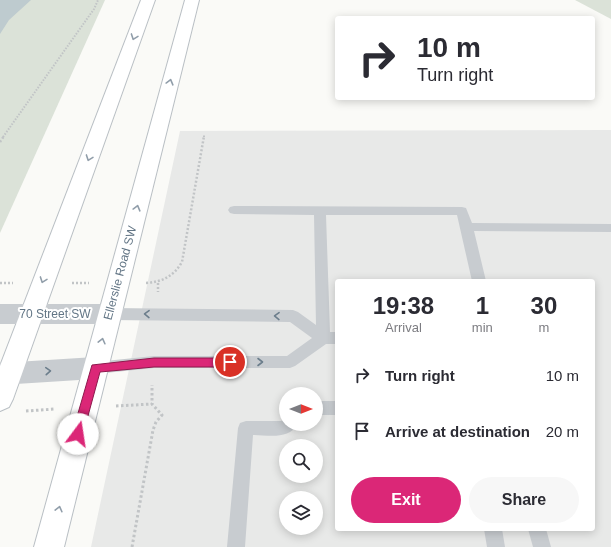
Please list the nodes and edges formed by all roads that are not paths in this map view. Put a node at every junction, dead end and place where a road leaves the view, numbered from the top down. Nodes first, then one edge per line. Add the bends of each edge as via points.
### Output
1 (148, 0) edge
2 (192, 0) edge
3 (234, 210) dead end
4 (320, 211) junction
5 (467, 227) junction
6 (611, 228) edge
7 (479, 279) edge
8 (0, 314) edge
9 (31, 314) junction
10 (109, 314) junction
11 (330, 338) edge
12 (96, 368) junction
13 (5, 373) edge
14 (0, 399) edge
15 (323, 408) edge
16 (335, 408) edge
17 (279, 428) edge
18 (493, 531) edge
19 (538, 531) edge
20 (49, 547) edge
21 (236, 547) edge
22 (496, 547) edge
23 (542, 547) edge

1 -> 9 main road
10 -> 2 main road, Ellerslie Road SW
3 - 4 lane
4 - 5 lane via 462,211
4 - 11 lane
5 - 6 lane
5 - 7 lane
8 - 9 street, 70 Street SW
9 - 10 street, 70 Street SW
9 - 13 main road
11 -> 10 lane via 293,316
12 -> 10 main road, Ellerslie Road SW
12 -> 11 lane via 154,362 290,362
13 -> 12 street
20 -> 12 main road, Ellerslie Road SW
13 - 14 main road
15 - 16 lane
17 - 21 lane via 246,428
18 - 22 lane
19 - 23 lane

